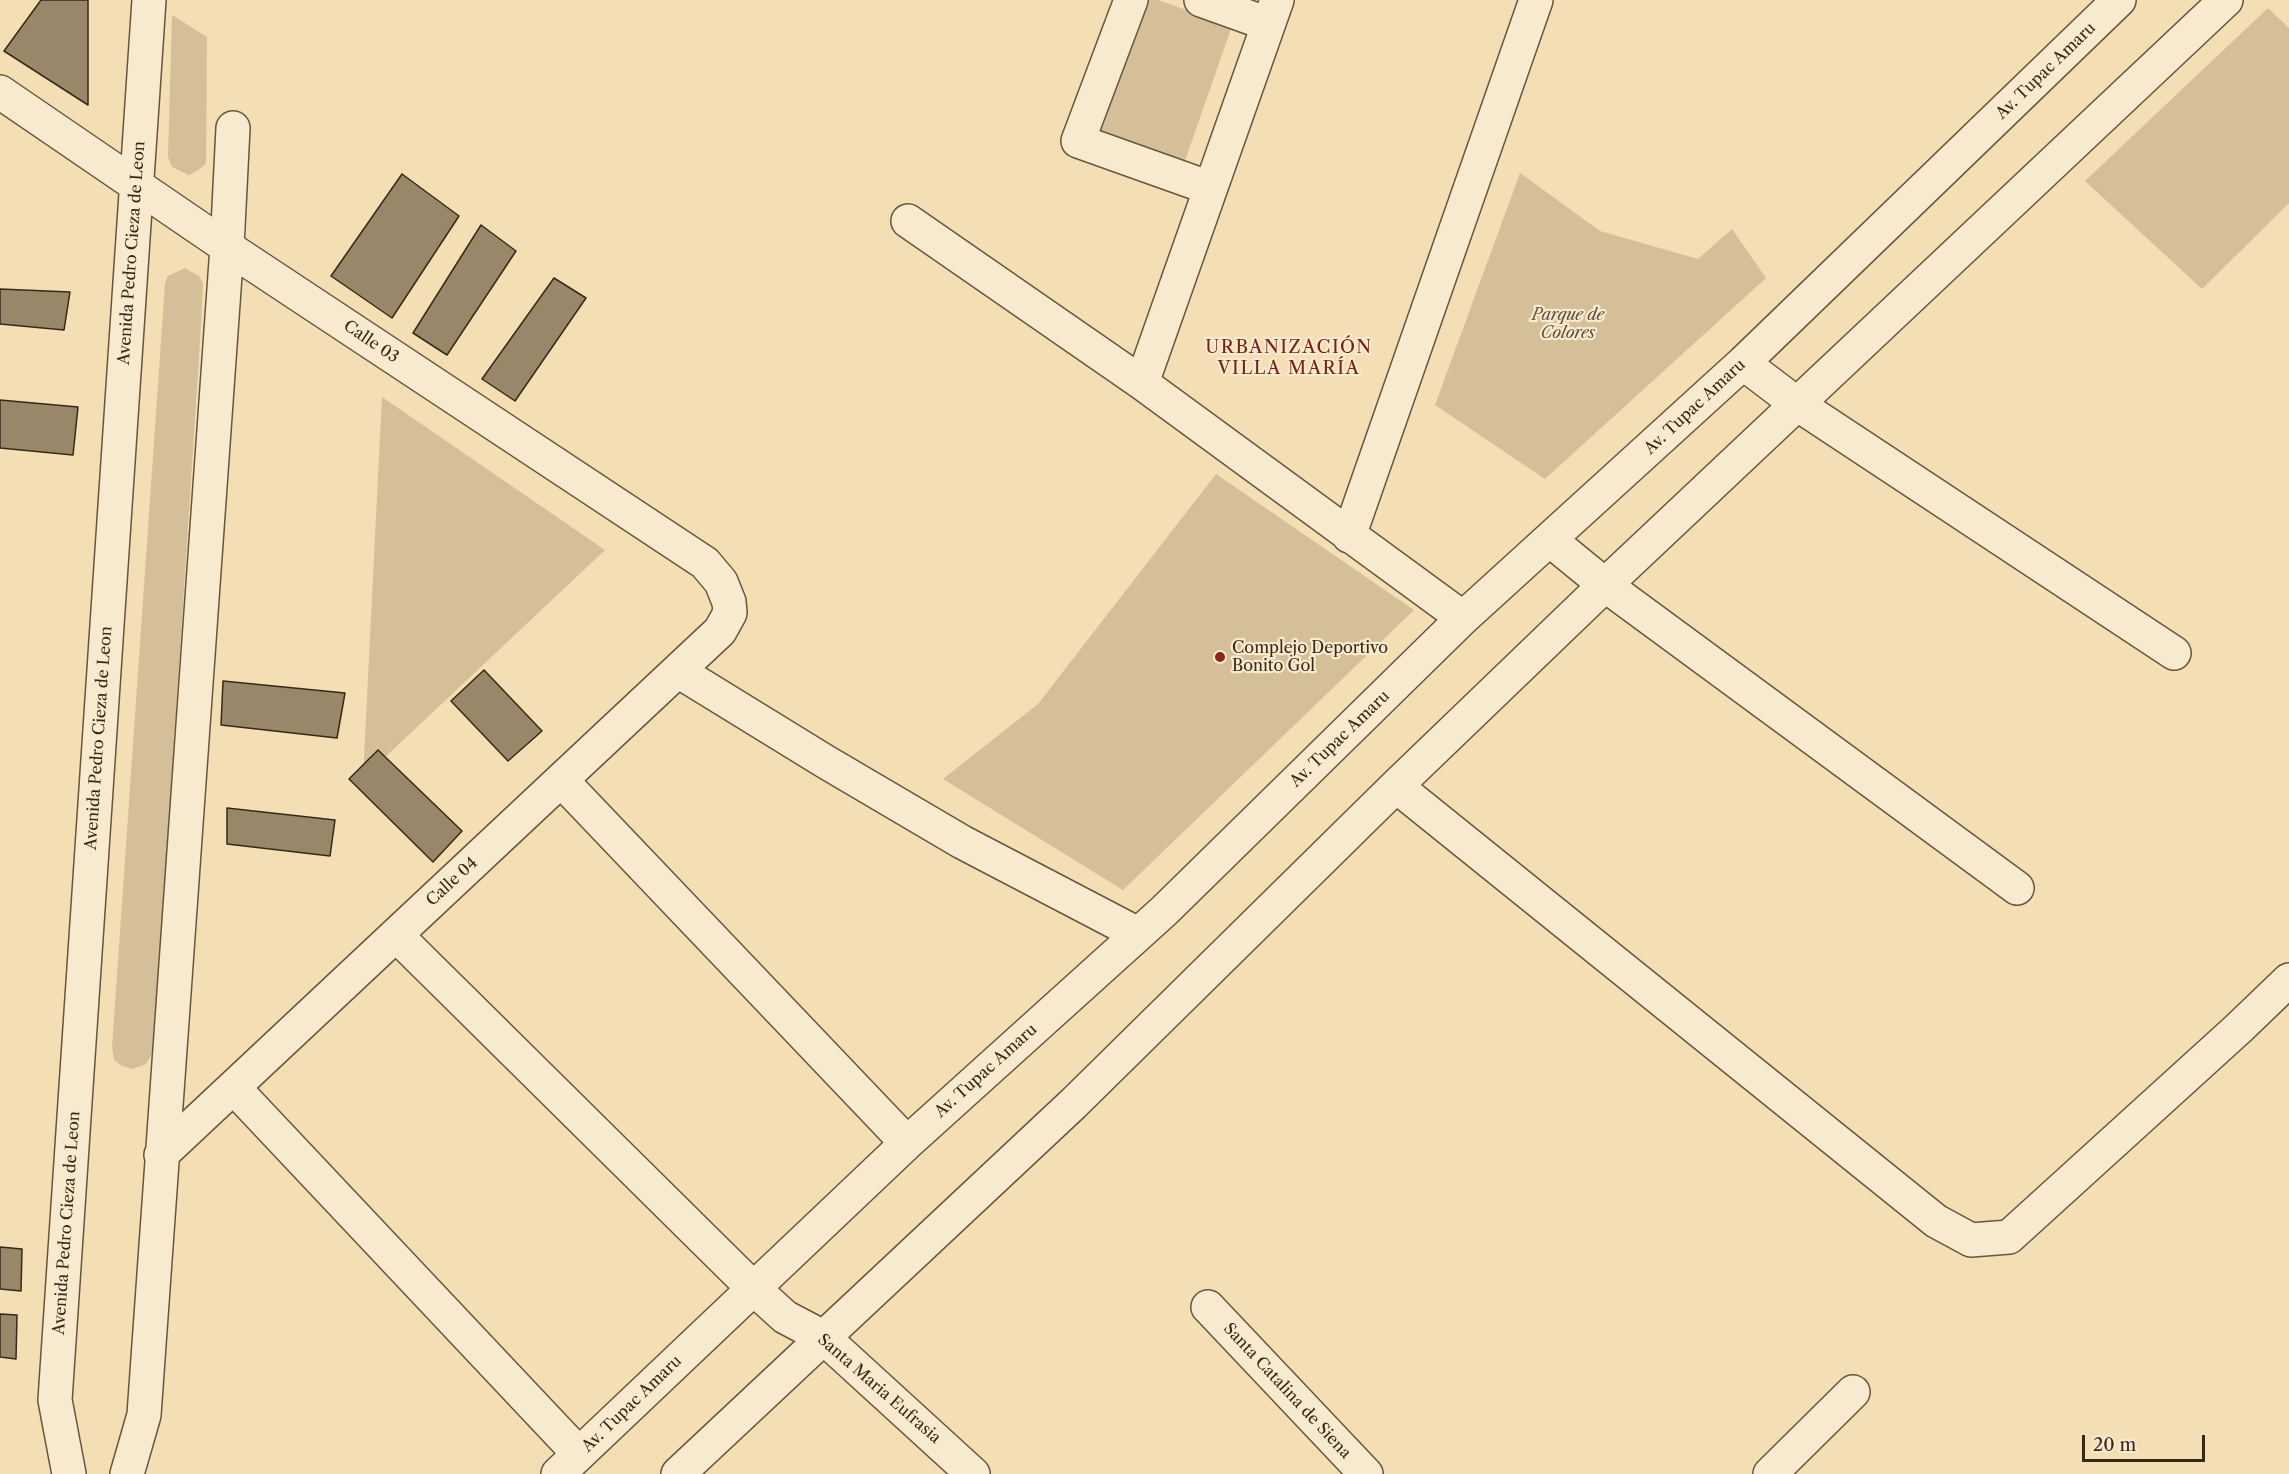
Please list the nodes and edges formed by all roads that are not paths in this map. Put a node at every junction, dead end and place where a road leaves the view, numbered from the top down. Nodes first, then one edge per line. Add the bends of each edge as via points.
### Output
1 (149, 0) edge
2 (1131, 0) edge
3 (1202, 0) edge
4 (1536, 0) edge
5 (2119, 0) edge
6 (2226, 0) edge
7 (1273, 12) edge
8 (0, 92) edge
9 (233, 128) dead end
10 (137, 185) junction
11 (1210, 188) junction
12 (908, 221) dead end
13 (227, 247) junction
14 (1743, 363) junction
15 (1142, 383) junction
16 (1797, 404) junction
17 (1349, 536) junction
18 (1550, 540) junction
19 (1605, 585) junction
20 (729, 602) joint
21 (1463, 618) junction
22 (2174, 652) dead end
23 (678, 670) junction
24 (561, 780) junction
25 (1396, 786) junction
26 (2017, 888) dead end
27 (1138, 934) junction
28 (396, 935) junction
29 (2289, 980) edge
30 (234, 1088) junction
31 (907, 1143) junction
32 (161, 1155) junction
33 (753, 1288) junction
34 (1208, 1307) dead end
35 (824, 1337) junction
36 (1853, 1392) dead end
37 (569, 1464) edge
38 (69, 1474) edge
39 (127, 1474) edge
40 (678, 1474) edge
41 (973, 1474) edge
42 (1366, 1474) edge
43 (1770, 1474) edge

1 - 10 street, Avenida Pedro Cieza de Leon
2 - 11 street via 1078,141
3 - 7 street
4 - 17 street
5 - 14 street, Av. Tupac Amaru
6 - 16 street
7 - 11 street
8 - 10 street, Calle 03
9 - 13 street
10 - 13 street, Calle 03
10 - 38 street, Avenida Pedro Cieza de Leon via 55,1400
11 - 15 street
12 - 15 street
13 - 20 street, Calle 03 via 705,563 722,582
13 - 32 street
14 - 16 street
14 - 18 street, Av. Tupac Amaru
15 - 17 street
16 - 19 street
16 - 22 street
17 - 21 street
18 - 19 street
18 - 21 street, Av. Tupac Amaru
19 - 25 street
19 - 26 street
20 - 23 street, Calle 04 via 730,614 720,631
21 - 27 street, Av. Tupac Amaru
23 - 24 street, Calle 04
23 - 27 street via 962,842
24 - 28 street, Calle 04
24 - 31 street
25 - 29 street via 1935,1221 1971,1240 2009,1238
25 - 35 street via 1074,1103
27 - 31 street, Av. Tupac Amaru
28 - 30 street, Calle 04
28 - 33 street, Santa Maria Eufrasia
30 - 32 street, Calle 04
30 - 37 street
31 - 33 street, Av. Tupac Amaru
32 - 39 street via 144,1415
33 - 35 street, Santa Maria Eufrasia via 785,1317
33 - 37 street, Av. Tupac Amaru
34 - 42 street, Santa Catalina de Siena
35 - 40 street
35 - 41 street, Santa Maria Eufrasia
36 - 43 street

